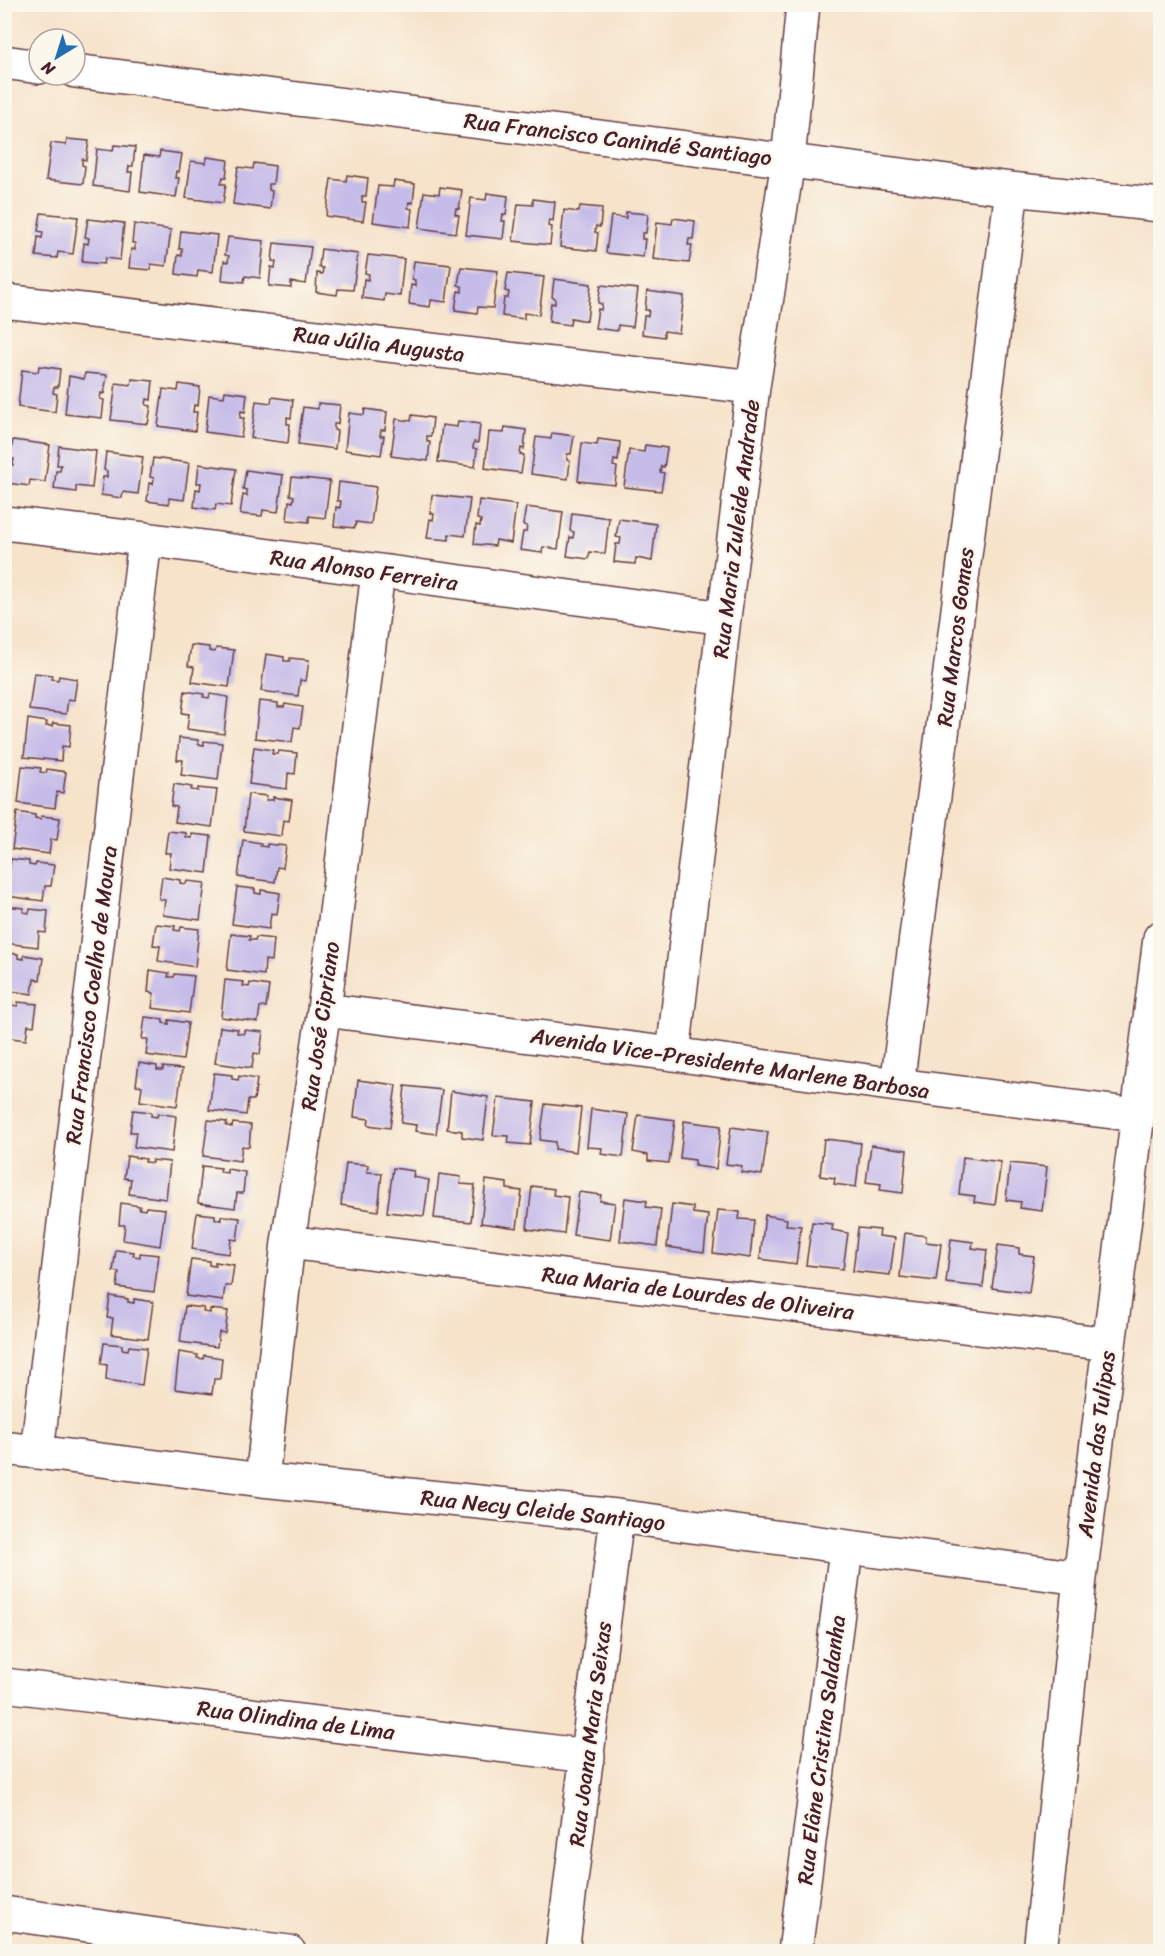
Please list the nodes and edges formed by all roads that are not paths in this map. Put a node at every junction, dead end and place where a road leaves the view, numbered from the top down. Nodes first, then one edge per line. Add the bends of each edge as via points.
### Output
1 (803, 4) edge
2 (4, 62) edge
3 (27, 65) edge
4 (87, 72) edge
5 (788, 160) junction
6 (1012, 189) junction
7 (1161, 205) edge
8 (4, 301) edge
9 (753, 387) junction
10 (4, 523) edge
11 (145, 539) junction
12 (378, 572) junction
13 (724, 618) junction
14 (1161, 938) edge
15 (324, 1010) junction
16 (673, 1054) junction
17 (897, 1085) junction
18 (1137, 1115) junction
19 (288, 1242) junction
20 (1108, 1344) junction
21 (4, 1448) edge
22 (37, 1452) junction
23 (262, 1480) junction
24 (617, 1516) junction
25 (846, 1549) junction
26 (1080, 1578) junction
27 (4, 1685) edge
28 (588, 1756) junction
29 (4, 1913) edge
30 (205, 1947) edge
31 (289, 1952) edge
32 (561, 1952) edge
33 (795, 1952) edge
34 (1040, 1952) edge

1 - 5 street, Rua Maria Zuleide Andrade
2 - 3 street
4 - 5 street, Rua Francisco Canindé Santiago
5 - 6 street, Rua Francisco Canindé Santiago
5 - 9 street, Rua Maria Zuleide Andrade
6 - 7 street, Rua Francisco Canindé Santiago
6 - 17 street, Rua Marcos Gomes
8 - 9 street, Rua Júlia Augusta
9 - 13 street, Rua Maria Zuleide Andrade
10 - 11 street, Rua Alonso Ferreira
11 - 12 street, Rua Alonso Ferreira
11 - 22 street, Rua Francisco Coelho de Moura
12 - 13 street, Rua Alonso Ferreira
12 - 15 street, Rua José Cipriano
13 - 16 street, Rua Maria Zuleide Andrade
14 - 18 street, Avenida das Tulipas
15 - 16 street, Avenida Vice-Presidente Marlene Barbosa
15 - 19 street, Rua José Cipriano
16 - 17 street, Avenida Vice-Presidente Marlene Barbosa
17 - 18 street, Avenida Vice-Presidente Marlene Barbosa
18 - 20 street, Avenida das Tulipas
19 - 20 street, Rua Maria de Lourdes de Oliveira
19 - 23 street, Rua José Cipriano
20 - 26 street, Avenida das Tulipas
21 - 22 street, Rua Necy Cleide Santiago
22 - 23 street, Rua Necy Cleide Santiago
23 - 24 street, Rua Necy Cleide Santiago
24 - 25 street, Rua Necy Cleide Santiago
24 - 28 street, Rua Joana Maria Seixas
25 - 26 street, Rua Necy Cleide Santiago
25 - 33 street, Rua Elâne Cristina Saldanha
26 - 34 street, Avenida das Tulipas
27 - 28 street, Rua Olindina de Lima
28 - 32 street, Rua Joana Maria Seixas
29 - 30 street
30 - 31 street

